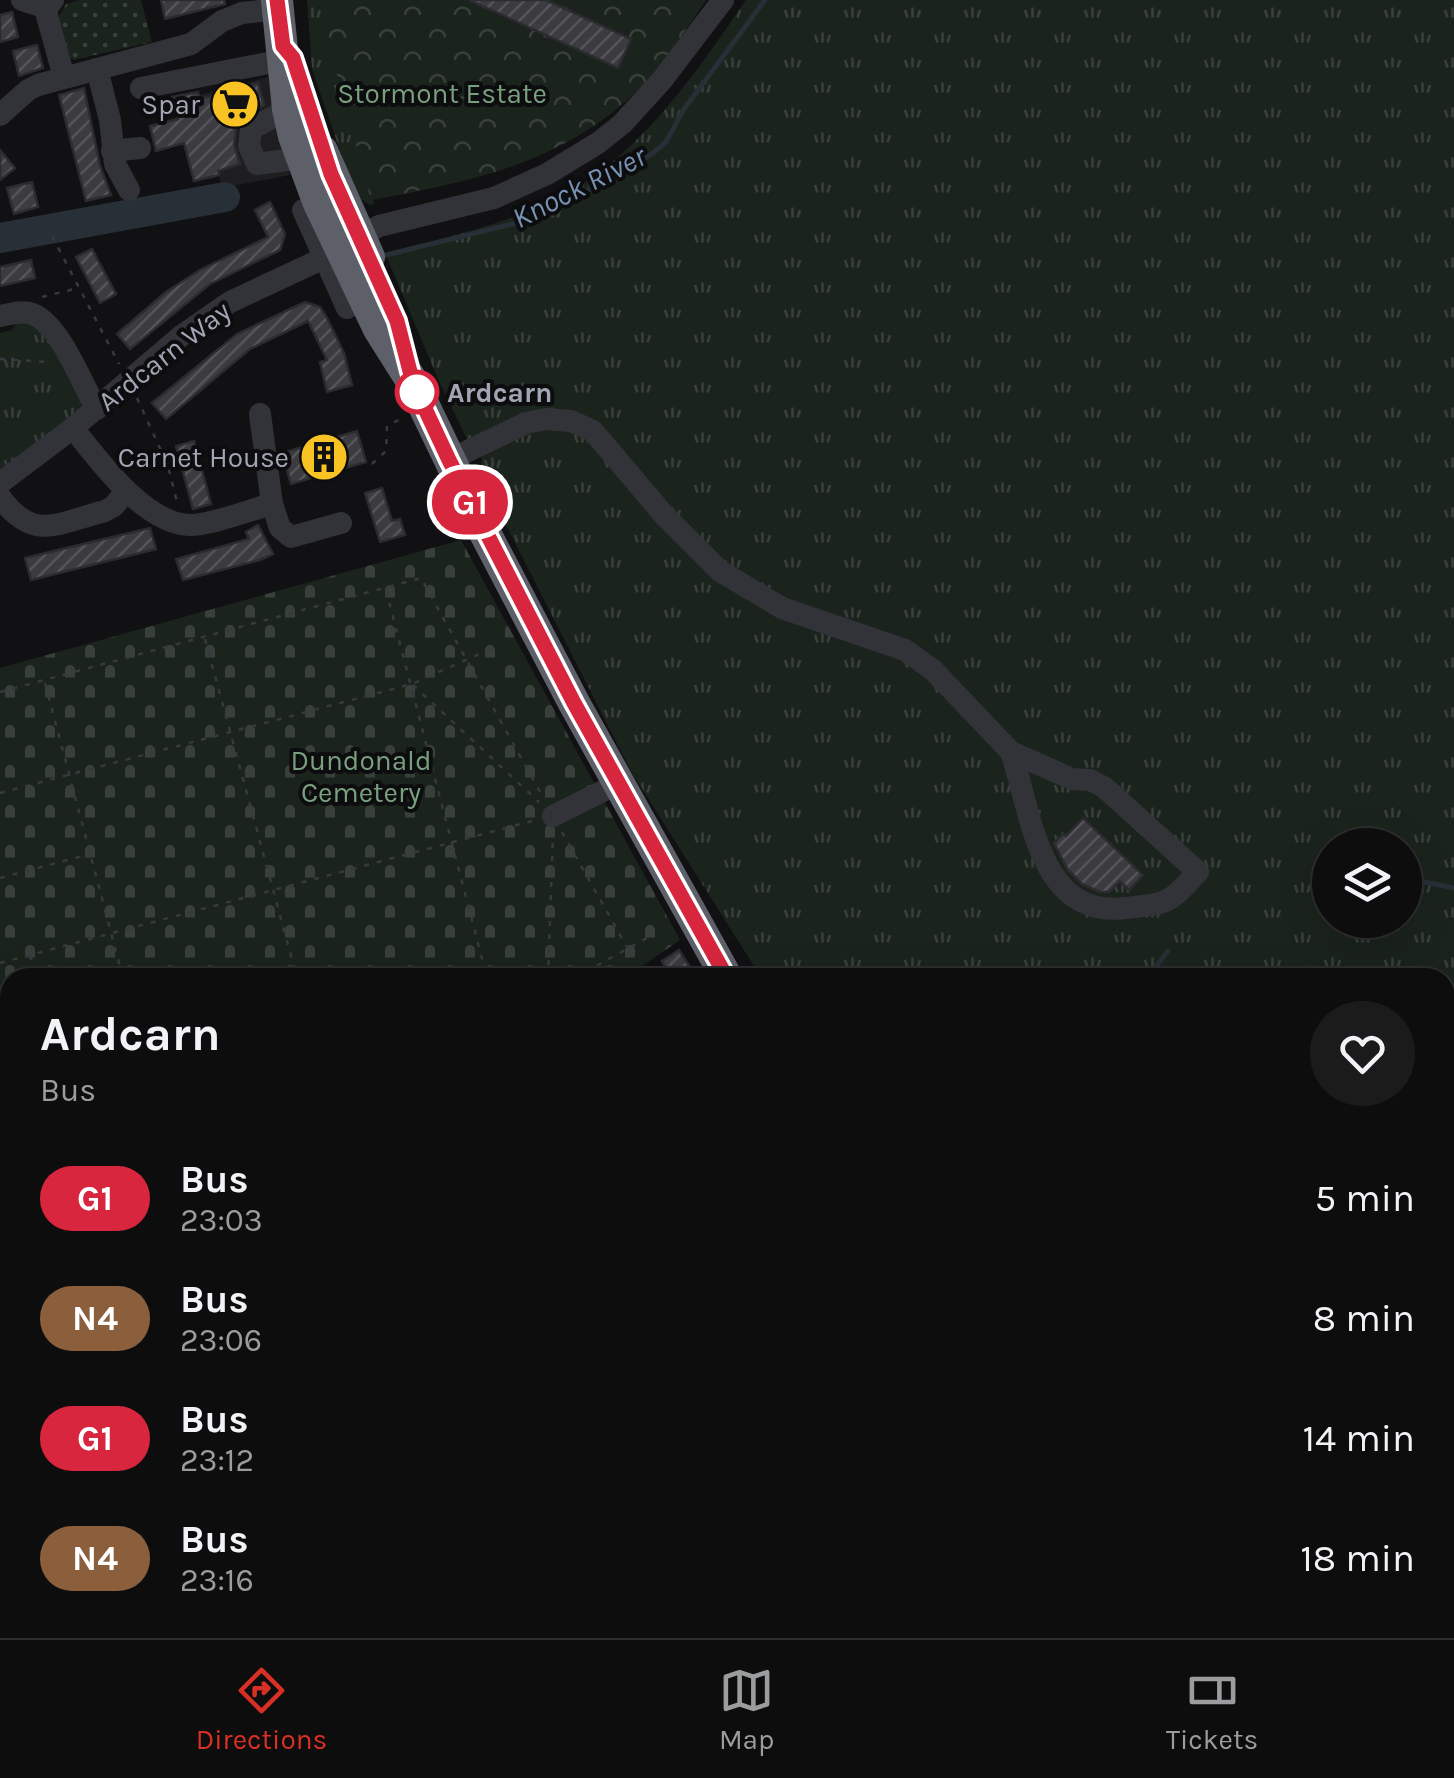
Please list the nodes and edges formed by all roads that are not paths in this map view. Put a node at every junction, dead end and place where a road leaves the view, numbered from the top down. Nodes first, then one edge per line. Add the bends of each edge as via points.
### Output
1 (22, 0) edge
2 (723, 0) edge
3 (50, 4) edge
4 (278, 4) edge
5 (283, 53) junction
6 (97, 69) junction
7 (64, 77) junction
8 (141, 88) dead end
9 (288, 108) junction
10 (0, 115) edge
11 (140, 148) dead end
12 (112, 151) junction
13 (302, 158) junction
14 (129, 190) dead end
15 (303, 210) dead end
16 (342, 248) junction
17 (347, 308) dead end
18 (0, 316) edge
19 (97, 409) junction
20 (260, 414) dead end
21 (73, 428) junction
22 (449, 460) junction
23 (0, 483) edge
24 (125, 492) junction
25 (0, 496) edge
26 (272, 504) junction
27 (342, 523) dead end
28 (1012, 752) junction
29 (617, 784) junction
30 (553, 816) road end
31 (721, 968) edge

1 - 3 street
2 - 16 street, Ardcarn Way via 641,104 570,161 494,198 388,222
3 - 7 street
4 - 5 highway
4 - 6 street via 222,21 191,44
5 - 8 street
5 - 9 highway
5 - 16 highway via 293,58 331,174
6 - 7 street
6 - 12 street
7 - 10 street via 28,90
9 - 13 highway
9 - 13 street via 250,130 250,146 257,164
11 - 12 street
12 - 14 street
13 - 16 highway
15 - 16 street
16 - 17 street
16 - 19 street, Ardcarn Way via 230,302
16 - 22 highway
18 - 19 street via 25,313 44,322
19 - 21 street, Ardcarn Way
20 - 26 street
21 - 23 street, Ardcarn Way
21 - 24 street
22 - 28 street via 526,423 571,421 593,431 720,571 782,608 905,650
22 - 29 highway
24 - 25 street via 105,511 39,527 24,524
24 - 26 street via 167,520 191,525
26 - 27 street via 280,528 292,537
28 - 28 street via 1104,787 1198,872 1170,902 1112,910 1079,902 1043,862
29 - 30 street
29 - 31 highway

